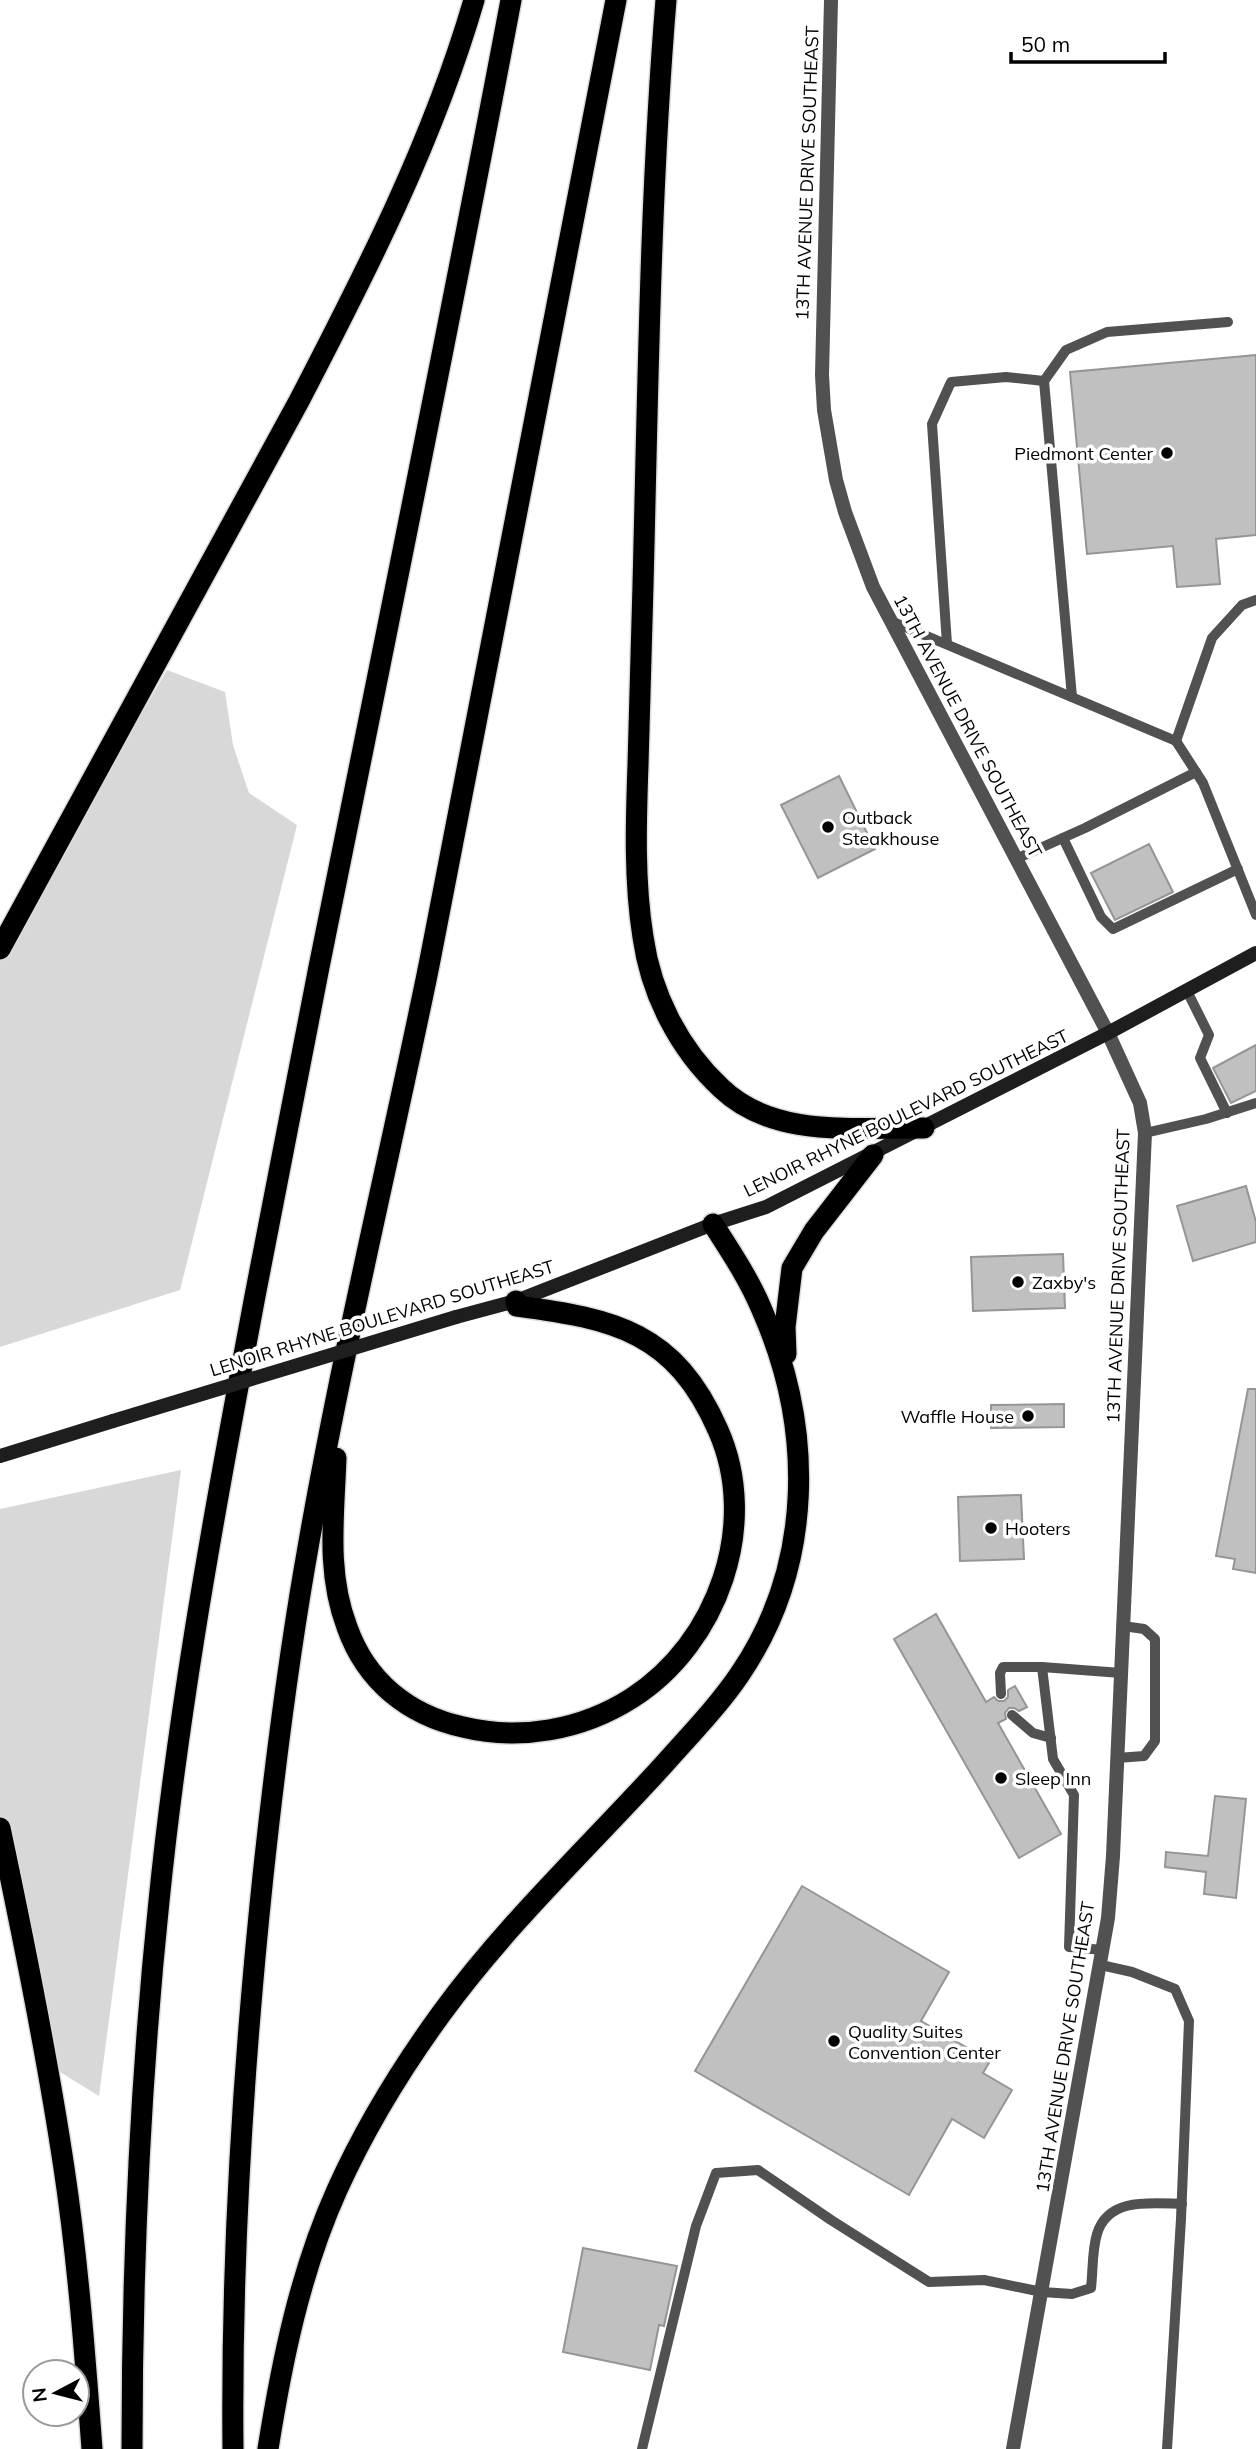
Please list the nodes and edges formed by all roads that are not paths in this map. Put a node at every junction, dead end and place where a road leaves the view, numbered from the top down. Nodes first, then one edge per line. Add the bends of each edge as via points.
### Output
1 (474, 0) edge
2 (511, 0) edge
3 (616, 0) edge
4 (666, 0) edge
5 (831, 0) edge
6 (1228, 322) dead end
7 (1044, 381) junction
8 (1256, 600) edge
9 (891, 621) junction
10 (947, 645) junction
11 (1072, 697) junction
12 (1176, 741) junction
13 (1196, 772) junction
14 (1062, 838) junction
15 (1016, 859) junction
16 (1238, 869) junction
17 (1256, 915) edge
18 (0, 949) edge
19 (1255, 957) edge
20 (1187, 990) junction
21 (1108, 1033) junction
22 (1256, 1103) edge
23 (1227, 1113) junction
24 (924, 1128) junction
25 (1145, 1133) junction
26 (873, 1155) junction
27 (713, 1224) junction
28 (516, 1301) junction
29 (789, 1391) junction
30 (338, 1392) junction
31 (0, 1455) edge
32 (1123, 1626) junction
33 (1042, 1667) junction
34 (1121, 1673) junction
35 (1001, 1694) dead end
36 (1012, 1715) dead end
37 (1051, 1738) junction
38 (1117, 1758) junction
39 (0, 1828) edge
40 (1102, 1958) junction
41 (1182, 2204) junction
42 (1042, 2292) junction
43 (92, 2449) edge
44 (132, 2449) edge
45 (233, 2449) edge
46 (268, 2449) edge
47 (642, 2449) edge
48 (1013, 2449) edge
49 (1167, 2449) edge

1 - 18 highway via 396,209 346,312
2 - 44 highway via 282,1152 193,1637 148,2020 134,2275
3 - 30 highway via 476,733
4 - 24 highway via 651,305 637,800 637,890 645,949 657,993 681,1039 739,1103 770,1118 803,1126
5 - 9 street, 13TH AVENUE DRIVE SOUTHEAST via 824,410 845,512
6 - 7 lane via 1107,332 1066,350
7 - 10 lane via 1006,377 951,382 932,424
7 - 11 lane
8 - 12 lane via 1242,605 1212,638
9 - 10 lane
9 - 15 street, 13TH AVENUE DRIVE SOUTHEAST
10 - 11 lane
11 - 12 lane
12 - 13 lane
13 - 14 lane
13 - 16 lane
14 - 15 lane
14 - 16 lane via 1101,917 1113,929
15 - 21 street, 13TH AVENUE DRIVE SOUTHEAST
16 - 17 lane
19 - 20 main road, LENOIR RHYNE BOULEVARD SOUTHEAST
20 - 21 main road, LENOIR RHYNE BOULEVARD SOUTHEAST
20 - 23 lane via 1209,1035 1200,1058
21 - 24 main road, LENOIR RHYNE BOULEVARD SOUTHEAST
21 - 25 street, 13TH AVENUE DRIVE SOUTHEAST via 1140,1103
22 - 23 lane
23 - 25 lane
24 - 26 main road, LENOIR RHYNE BOULEVARD SOUTHEAST
25 - 32 street, 13TH AVENUE DRIVE SOUTHEAST
26 - 27 main road, LENOIR RHYNE BOULEVARD SOUTHEAST via 766,1207
26 - 29 highway via 814,1231 792,1268 785,1327
27 - 28 main road, LENOIR RHYNE BOULEVARD SOUTHEAST
27 - 29 highway via 762,1309
28 - 30 highway via 517,1306 568,1313 649,1339 689,1378 724,1442 735,1512 722,1586 682,1652 660,1676 621,1705 547,1731 507,1734 442,1723 391,1695 376,1679 346,1627 332,1568
28 - 31 main road, LENOIR RHYNE BOULEVARD SOUTHEAST, bridge
29 - 46 highway via 800,1460 798,1517 787,1573 767,1627 738,1677 690,1735 476,1968 409,2060 367,2129 317,2242 292,2323
30 - 45 highway via 290,1660 254,1968 238,2168
32 - 34 street, 13TH AVENUE DRIVE SOUTHEAST
32 - 38 lane via 1144,1629 1155,1639 1155,1741 1144,1756
33 - 34 lane
33 - 35 lane via 1003,1667
33 - 37 lane
34 - 38 street, 13TH AVENUE DRIVE SOUTHEAST
36 - 37 lane via 1033,1733
37 - 40 lane via 1054,1759 1074,1795 1069,1947
38 - 40 street, 13TH AVENUE DRIVE SOUTHEAST
39 - 43 highway via 64,2170
40 - 41 lane via 1175,1989 1189,2021
40 - 42 street, 13TH AVENUE DRIVE SOUTHEAST
41 - 42 lane via 1135,2202 1109,2213 1097,2233 1091,2288 1072,2294
41 - 49 lane
42 - 47 lane via 984,2280 929,2282 758,2170 716,2173 696,2225
42 - 48 street, 13TH AVENUE DRIVE SOUTHEAST

